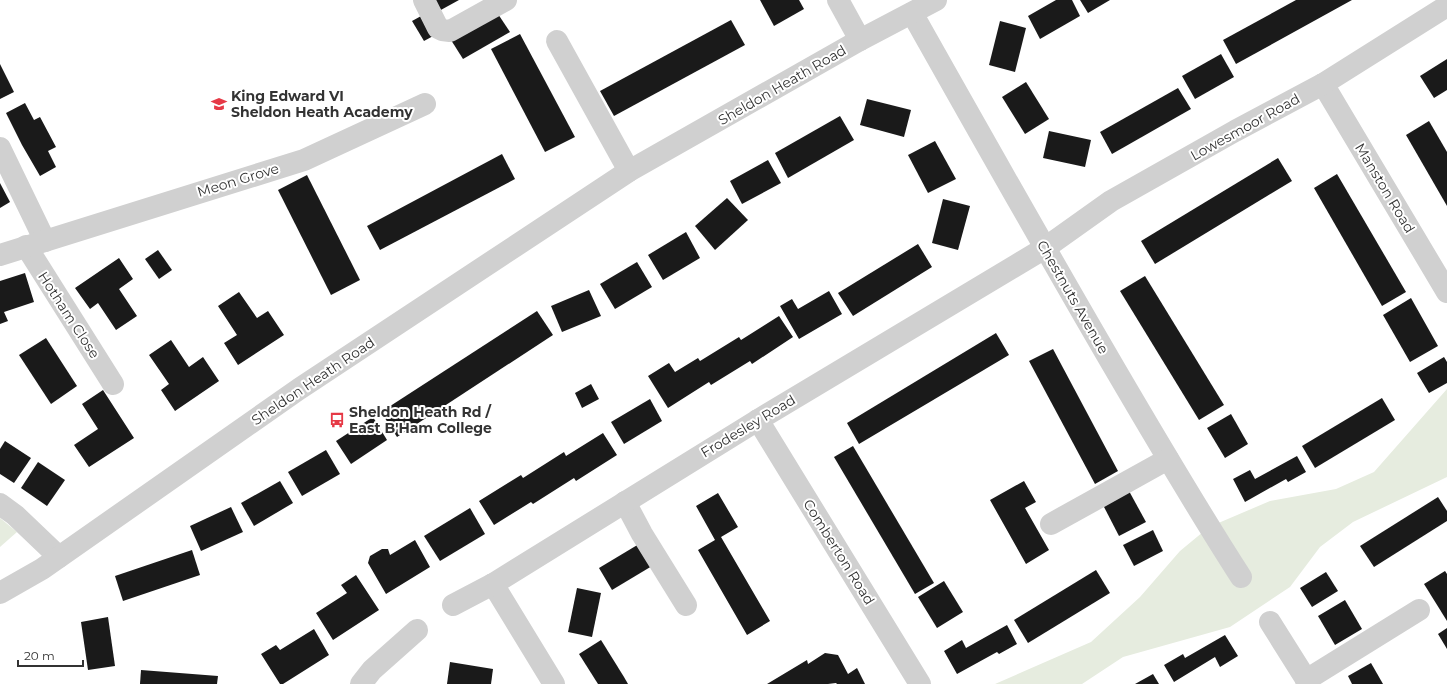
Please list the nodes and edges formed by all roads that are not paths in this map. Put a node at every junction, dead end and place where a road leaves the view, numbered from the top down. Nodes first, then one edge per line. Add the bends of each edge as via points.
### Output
1 (424, 0) edge
2 (506, 0) edge
3 (838, 0) edge
4 (936, 0) edge
5 (1447, 6) edge
6 (912, 12) junction
7 (860, 40) junction
8 (556, 41) dead end
9 (1323, 84) junction
10 (425, 104) dead end
11 (0, 148) edge
12 (629, 171) junction
13 (35, 244) junction
14 (1045, 248) junction
15 (0, 255) edge
16 (1447, 292) edge
17 (113, 384) dead end
18 (758, 420) junction
19 (1168, 459) junction
20 (625, 502) junction
21 (0, 504) edge
22 (1051, 524) dead end
23 (59, 557) junction
24 (1241, 577) dead end
25 (493, 584) junction
26 (0, 593) edge
27 (453, 605) dead end
28 (686, 605) dead end
29 (1419, 610) dead end
30 (1270, 622) dead end
31 (417, 630) dead end
32 (1308, 682) edge
33 (361, 684) edge
34 (554, 684) edge
35 (920, 684) edge

1 - 2 street via 438,28 446,31
3 - 7 street
4 - 6 street, Sheldon Heath Road
5 - 9 street, Lowesmoor Road
6 - 7 street, Sheldon Heath Road
6 - 14 street, Chestnuts Avenue
7 - 12 street, Sheldon Heath Road
8 - 12 street
9 - 14 street, Lowesmoor Road via 1111,201
9 - 16 street, Manston Road
10 - 13 street, Meon Grove via 304,160
11 - 13 street
12 - 23 street, Sheldon Heath Road via 299,389
13 - 15 street, Meon Grove
13 - 17 street, Hotham Close
14 - 18 street, Frodesley Road
14 - 19 street, Chestnuts Avenue
18 - 20 street, Frodesley Road
18 - 35 street, Comberton Road
19 - 22 street
19 - 24 street, Chestnuts Avenue
20 - 25 street, Frodesley Road
20 - 28 street
21 - 23 street
23 - 26 street, Sheldon Heath Road
25 - 27 street, Frodesley Road
25 - 34 street
29 - 32 street
30 - 32 street
31 - 33 street via 372,670

